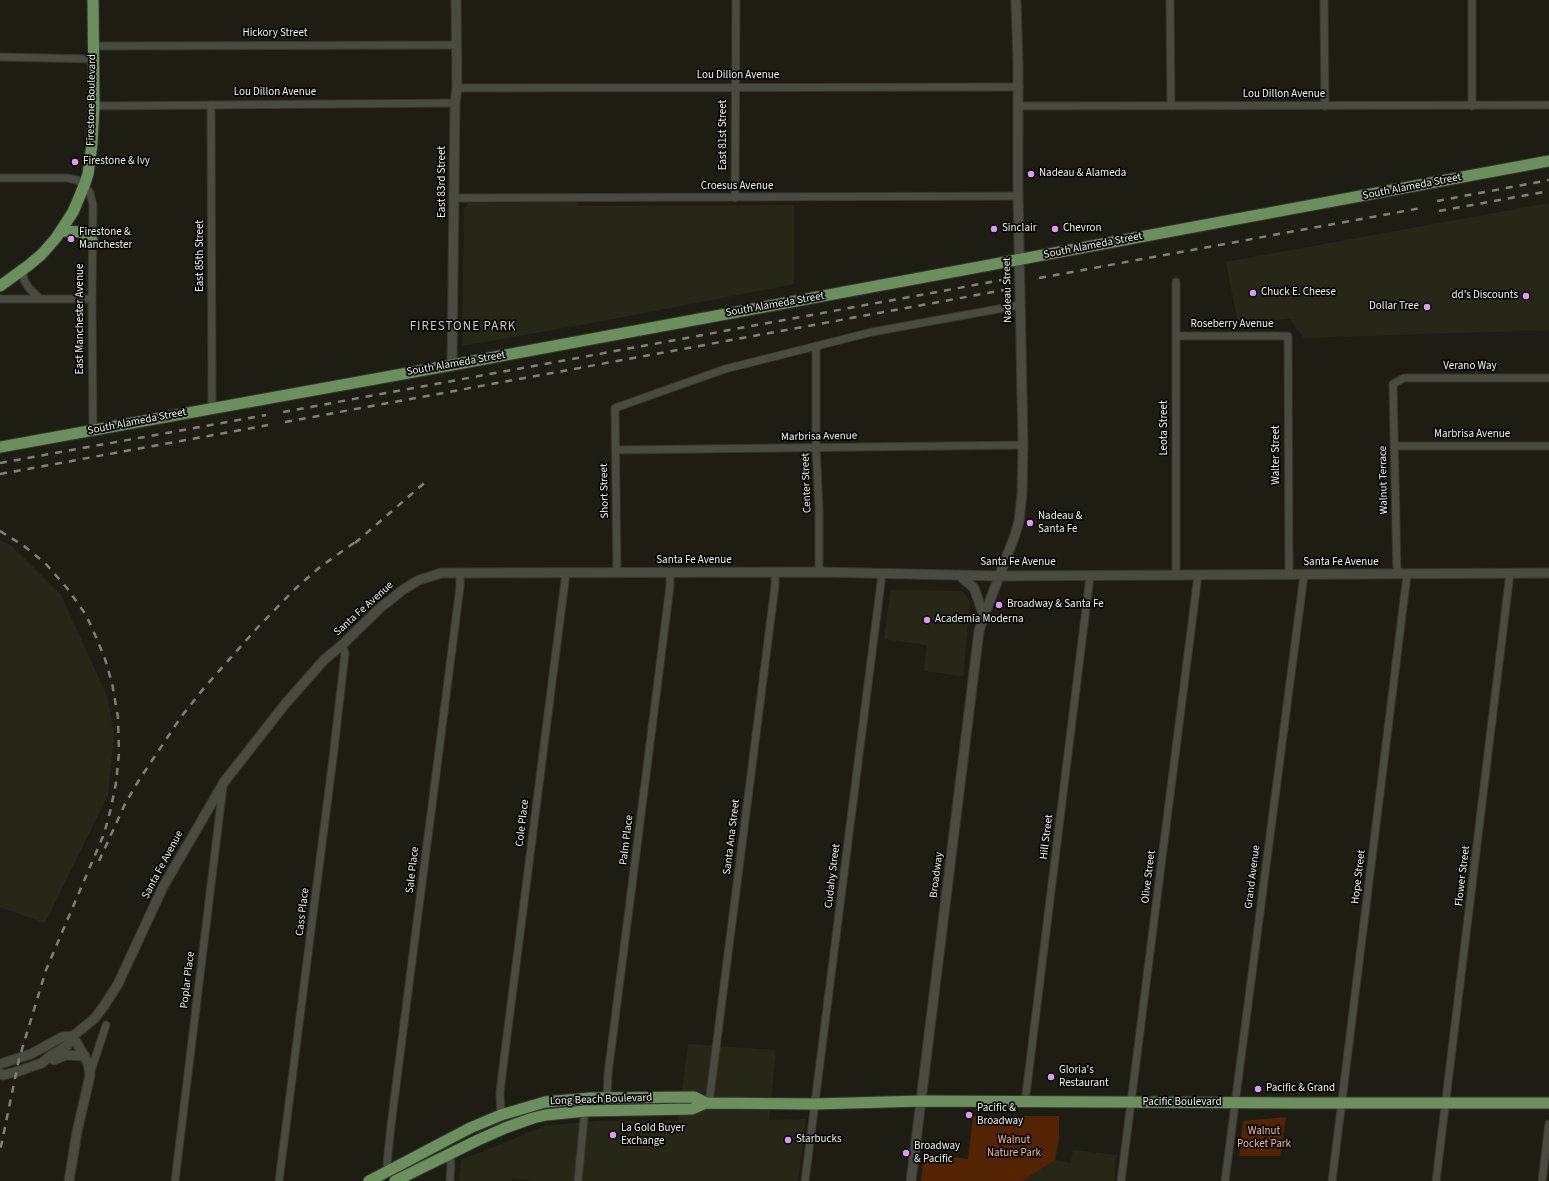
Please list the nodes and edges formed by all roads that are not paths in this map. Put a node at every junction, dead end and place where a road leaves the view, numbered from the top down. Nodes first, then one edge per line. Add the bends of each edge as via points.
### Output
1 (93, 0) edge
2 (456, 0) edge
3 (736, 0) edge
4 (1016, 0) edge
5 (1170, 0) edge
6 (1324, 0) edge
7 (1472, 0) edge
8 (456, 45) junction
9 (94, 46) junction
10 (0, 57) edge
11 (94, 59) junction
12 (735, 87) junction
13 (1019, 87) junction
14 (457, 88) junction
15 (455, 103) junction
16 (211, 105) junction
17 (1549, 105) edge
18 (94, 106) junction
19 (1019, 106) junction
20 (1171, 106) junction
21 (1325, 106) junction
22 (1472, 106) junction
23 (1549, 161) edge
24 (0, 178) edge
25 (84, 186) junction
26 (1018, 196) junction
27 (455, 198) junction
28 (734, 198) junction
29 (61, 231) junction
30 (92, 240) junction
31 (1019, 260) junction
32 (23, 270) junction
33 (1176, 282) dead end
34 (0, 286) edge
35 (0, 299) edge
36 (40, 299) junction
37 (92, 299) junction
38 (1020, 305) junction
39 (1176, 336) junction
40 (1288, 336) joint
41 (816, 346) junction
42 (452, 365) junction
43 (1549, 378) edge
44 (1393, 384) joint
45 (212, 408) junction
46 (93, 430) junction
47 (1023, 445) junction
48 (1394, 446) junction
49 (1549, 446) edge
50 (0, 447) edge
51 (816, 448) junction
52 (616, 450) junction
53 (775, 572) junction
54 (819, 572) junction
55 (460, 573) junction
56 (566, 573) junction
57 (617, 573) junction
58 (670, 573) junction
59 (1510, 573) junction
60 (1549, 573) edge
61 (882, 574) junction
62 (1397, 574) junction
63 (959, 575) junction
64 (1176, 575) junction
65 (1198, 575) junction
66 (1289, 575) junction
67 (1304, 575) junction
68 (1407, 575) junction
69 (1000, 576) junction
70 (1090, 576) junction
71 (984, 616) junction
72 (342, 645) junction
73 (224, 782) junction
74 (106, 1025) dead end
75 (73, 1036) junction
76 (85, 1056) junction
77 (42, 1062) junction
78 (0, 1064) edge
79 (0, 1074) edge
80 (90, 1075) junction
81 (586, 1098) junction
82 (607, 1098) junction
83 (921, 1101) junction
84 (1025, 1102) junction
85 (1131, 1102) junction
86 (1549, 1102) edge
87 (1235, 1103) junction
88 (1342, 1103) junction
89 (1446, 1103) junction
90 (708, 1104) junction
91 (815, 1104) junction
92 (607, 1110) junction
93 (586, 1111) junction
94 (501, 1115) junction
95 (1549, 1124) edge
96 (449, 1154) junction
97 (390, 1170) junction
98 (69, 1181) edge
99 (175, 1181) edge
100 (279, 1181) edge
101 (369, 1181) edge
102 (396, 1181) edge
103 (450, 1181) edge
104 (578, 1181) edge
105 (806, 1181) edge
106 (911, 1181) edge
107 (1121, 1181) edge
108 (1225, 1181) edge
109 (1332, 1181) edge
110 (1436, 1181) edge
111 (1542, 1181) edge

1 - 9 main road, Firestone Boulevard
2 - 8 main road, East 83rd Street
3 - 12 street, East 81st Street
4 - 13 main road, Nadeau Street
5 - 20 street
6 - 21 street
7 - 22 street
8 - 9 street, Hickory Street
8 - 14 main road, East 83rd Street
9 - 11 main road, Firestone Boulevard
10 - 11 street
11 - 18 main road, Firestone Boulevard
12 - 13 street, Lou Dillon Avenue
12 - 14 street, Lou Dillon Avenue
12 - 28 street, East 81st Street
13 - 19 main road, Nadeau Street
14 - 15 main road, East 83rd Street
15 - 16 street, Lou Dillon Avenue
15 - 27 main road, East 83rd Street
16 - 18 street, Lou Dillon Avenue
16 - 45 street, East 85th Street
17 - 22 street, Lou Dillon Avenue
18 - 25 main road, Firestone Boulevard via 92,144
19 - 20 street, Lou Dillon Avenue
19 - 26 main road, Nadeau Street
20 - 21 street, Lou Dillon Avenue
21 - 22 street, Lou Dillon Avenue
23 - 31 main road, South Alameda Street
24 - 25 street via 67,178 77,180
25 - 29 main road, Firestone Boulevard via 73,212
25 - 30 street, East Manchester Avenue via 90,193 93,205
26 - 28 street, Croesus Avenue
26 - 31 main road, Nadeau Street
27 - 28 street, Croesus Avenue
27 - 42 main road, East 83rd Street
29 - 30 main road via 82,232
29 - 32 main road, Firestone Boulevard via 42,254
30 - 37 street, East Manchester Avenue
31 - 38 main road, Nadeau Street
31 - 42 main road, South Alameda Street
32 - 34 main road, Firestone Boulevard
32 - 36 street via 28,288
33 - 39 street, Leota Street
35 - 36 street
36 - 37 street
37 - 46 street, East Manchester Avenue
38 - 41 street via 872,332
38 - 47 main road, Nadeau Street
39 - 40 street, Roseberry Avenue
39 - 64 street, Leota Street
40 - 66 street, Walter Street
41 - 51 street, Center Street
41 - 52 street, Short Street via 725,369 615,408
42 - 45 main road, South Alameda Street
43 - 44 street, Verano Way via 1404,378
44 - 48 street, Walnut Terrace
45 - 46 main road, South Alameda Street
46 - 50 main road, South Alameda Street
47 - 51 street, Marbrisa Avenue
47 - 69 main road, Nadeau Street via 1019,521
48 - 49 street, Marbrisa Avenue
48 - 62 street, Walnut Terrace
51 - 52 street, Marbrisa Avenue
51 - 54 street, Center Street
52 - 57 street, Short Street
53 - 54 main road, Santa Fe Avenue
53 - 58 main road, Santa Fe Avenue
53 - 90 street, Santa Ana Street
54 - 61 main road, Santa Fe Avenue
55 - 56 main road, Santa Fe Avenue
55 - 72 main road, Santa Fe Avenue via 441,573 419,580 404,589
55 - 97 street, Sale Place via 387,1164
56 - 57 main road, Santa Fe Avenue
56 - 94 street, Cole Place via 500,1092
57 - 58 main road, Santa Fe Avenue
58 - 82 street, Palm Place
59 - 60 main road, Santa Fe Avenue
59 - 68 main road, Santa Fe Avenue
59 - 89 street, Flower Street
61 - 63 main road, Santa Fe Avenue
61 - 91 street, Cudahy Street
62 - 67 main road, Santa Fe Avenue
62 - 68 main road, Santa Fe Avenue
63 - 69 main road, Santa Fe Avenue
63 - 71 main road via 974,588
64 - 65 main road, Santa Fe Avenue
64 - 70 main road, Santa Fe Avenue
65 - 66 main road, Santa Fe Avenue
65 - 85 street, Olive Street
66 - 67 main road, Santa Fe Avenue
67 - 87 street, Grand Avenue
68 - 88 street, Hope Street
69 - 70 main road, Santa Fe Avenue
69 - 71 main road, Broadway
70 - 84 street, Hill Street
71 - 83 main road, Broadway via 979,631
72 - 73 main road, Santa Fe Avenue via 324,660 286,703
72 - 100 street, Cass Place via 345,653 334,750
73 - 75 main road, Santa Fe Avenue via 163,887 111,995 95,1018
73 - 99 street, Poplar Place
74 - 80 street
75 - 76 main road
75 - 77 main road, Santa Fe Avenue via 67,1046
75 - 78 main road, Santa Fe Avenue via 62,1037 31,1054
76 - 77 main road via 66,1055
76 - 80 main road
77 - 79 main road, Santa Fe Avenue via 16,1072
80 - 98 main road
81 - 82 main road, Long Beach Boulevard
81 - 93 street
81 - 94 main road, Long Beach Boulevard via 545,1102
82 - 90 main road, Long Beach Boulevard via 694,1097
82 - 92 street, Palm Place
83 - 84 main road, Pacific Boulevard
83 - 91 main road, Pacific Boulevard
83 - 106 main road, Broadway
84 - 85 main road, Pacific Boulevard
85 - 87 main road, Pacific Boulevard
85 - 107 street, Olive Street
86 - 89 main road, Pacific Boulevard
87 - 88 main road, Pacific Boulevard
87 - 108 street, Grand Avenue
88 - 89 main road, Pacific Boulevard
88 - 109 street, Hope Street
89 - 110 street, Flower Street
90 - 91 main road, Long Beach Boulevard
90 - 92 main road, Long Beach Boulevard via 692,1110
91 - 105 street, Cudahy Street
92 - 93 main road, Long Beach Boulevard
93 - 96 main road, Long Beach Boulevard via 533,1118
93 - 104 street
94 - 97 main road, Long Beach Boulevard via 470,1128
95 - 111 street
96 - 102 main road, Long Beach Boulevard
96 - 103 street
97 - 101 main road, Long Beach Boulevard

